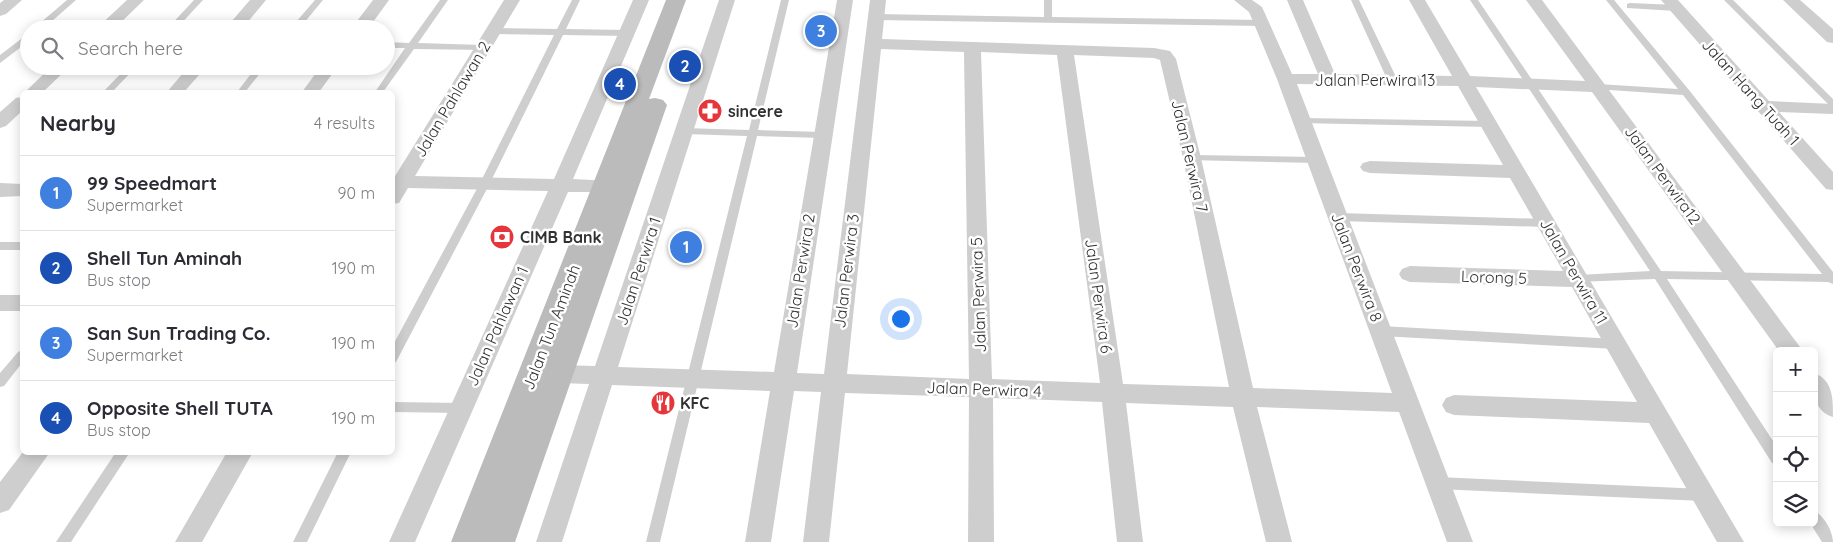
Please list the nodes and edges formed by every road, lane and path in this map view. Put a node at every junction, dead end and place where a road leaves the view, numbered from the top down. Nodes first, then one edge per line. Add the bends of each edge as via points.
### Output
1 (14, 0) edge
2 (72, 0) edge
3 (136, 0) edge
4 (199, 0) edge
5 (258, 0) edge
6 (319, 0) edge
7 (381, 0) edge
8 (444, 0) edge
9 (512, 0) edge
10 (576, 0) edge
11 (641, 0) edge
12 (676, 0) edge
13 (693, 0) edge
14 (727, 0) edge
15 (785, 0) edge
16 (845, 0) edge
17 (1048, 0) edge
18 (1242, 0) edge
19 (1296, 0) edge
20 (1355, 0) edge
21 (1418, 0) edge
22 (1474, 0) edge
23 (1534, 0) edge
24 (1610, 0) edge
25 (1728, 0) edge
26 (1792, 0) edge
27 (1672, 4) edge
28 (1630, 6) dead end
29 (877, 8) edge
30 (0, 11) edge
31 (49, 20) edge
32 (114, 20) edge
33 (180, 20) edge
34 (241, 20) edge
35 (302, 20) edge
36 (366, 20) edge
37 (1048, 20) junction
38 (1815, 21) junction
39 (1262, 23) junction
40 (1833, 25) edge
41 (494, 31) junction
42 (560, 32) junction
43 (627, 33) junction
44 (1833, 38) edge
45 (20, 43) edge
46 (872, 44) junction
47 (395, 45) edge
48 (410, 46) junction
49 (972, 47) junction
50 (483, 48) junction
51 (1065, 50) junction
52 (0, 60) edge
53 (395, 68) edge
54 (52, 75) edge
55 (124, 75) edge
56 (191, 75) edge
57 (255, 75) edge
58 (323, 75) edge
59 (390, 75) edge
60 (1286, 79) junction
61 (1392, 79) junction
62 (1330, 80) junction
63 (1464, 81) junction
64 (1531, 84) junction
65 (1598, 87) junction
66 (35, 90) edge
67 (109, 90) edge
68 (177, 90) edge
69 (243, 90) edge
70 (312, 90) edge
71 (380, 90) edge
72 (1686, 92) junction
73 (1833, 104) edge
74 (1764, 106) junction
75 (1833, 109) edge
76 (1302, 121) junction
77 (1489, 124) junction
78 (684, 131) junction
79 (753, 133) junction
80 (822, 135) junction
81 (1192, 158) junction
82 (1316, 160) junction
83 (1370, 167) dead end
84 (1517, 172) junction
85 (484, 183) junction
86 (1833, 184) edge
87 (561, 186) junction
88 (604, 186) junction
89 (0, 190) edge
90 (20, 190) edge
91 (398, 190) edge
92 (1338, 216) junction
93 (1546, 223) junction
94 (0, 246) edge
95 (20, 246) edge
96 (1410, 274) dead end
97 (1658, 275) junction
98 (1737, 277) junction
99 (1579, 279) junction
100 (1832, 279) edge
101 (0, 303) edge
102 (20, 303) edge
103 (1381, 331) junction
104 (1616, 344) junction
105 (1789, 347) edge
106 (395, 353) edge
107 (20, 357) edge
108 (559, 374) junction
109 (604, 375) junction
110 (693, 378) junction
111 (0, 382) edge
112 (782, 382) junction
113 (833, 383) junction
114 (1818, 387) edge
115 (981, 388) junction
116 (1113, 393) junction
117 (1243, 398) junction
118 (1408, 404) junction
119 (1454, 405) dead end
120 (395, 407) edge
121 (1833, 407) edge
122 (460, 408) junction
123 (1656, 413) junction
124 (1773, 453) edge
125 (36, 455) edge
126 (122, 455) edge
127 (239, 455) edge
128 (344, 455) edge
129 (1438, 484) junction
130 (1704, 495) junction
131 (0, 502) edge
132 (1818, 523) edge
133 (63, 542) edge
134 (188, 542) edge
135 (300, 542) edge
136 (402, 542) edge
137 (468, 542) edge
138 (498, 542) edge
139 (549, 542) edge
140 (653, 542) edge
141 (758, 542) edge
142 (816, 542) edge
143 (981, 542) edge
144 (1130, 542) edge
145 (1279, 542) edge
146 (1460, 542) edge
147 (1731, 542) edge
148 (1830, 542) edge

1 - 30 street
2 - 31 lane
3 - 32 street
4 - 33 lane
5 - 34 street
6 - 35 lane
7 - 36 street
8 - 48 lane
9 - 41 street, Jalan Pahlawan 2
10 - 42 lane
11 - 43 street, Jalan Pahlawan 1
12 - 88 main road, Jalan Tun Aminah
13 - 108 main road, Jalan Tun Aminah
14 - 78 street, Jalan Perwira 1
15 - 79 lane
16 - 80 street, Jalan Perwira 2
17 - 37 lane
18 - 39 street, Jalan Perwira 8 via 1256,10
19 - 62 street
20 - 61 lane
21 - 63 street, Jalan Perwira 11
22 - 64 lane
23 - 65 street, Jalan Perwira12
24 - 72 lane
25 - 73 lane
26 - 38 street
27 - 28 lane
27 - 74 street, Jalan Hang Tuah 1
29 - 37 lane
29 - 46 street, Jalan Perwira 3
37 - 39 lane
38 - 40 street
38 - 44 street
39 - 60 street, Jalan Perwira 8
41 - 42 lane
41 - 50 street, Jalan Pahlawan 2
42 - 43 lane
42 - 85 lane
43 - 87 street, Jalan Pahlawan 1
45 - 52 lane
46 - 49 street, Jalan Perwira 7
46 - 113 street, Jalan Perwira 3
47 - 48 lane
48 - 50 lane
48 - 53 lane
49 - 51 street, Jalan Perwira 7
49 - 115 street, Jalan Perwira 5
50 - 91 street, Jalan Pahlawan 2
51 - 81 street, Jalan Perwira 7 via 1164,55 1168,59
51 - 116 street, Jalan Perwira 6
54 - 66 street
55 - 67 lane
56 - 68 street
57 - 69 lane
58 - 70 street
59 - 71 lane
60 - 62 street, Jalan Perwira 13
60 - 76 street, Jalan Perwira 8
61 - 62 street, Jalan Perwira 13
61 - 63 street, Jalan Perwira 13
63 - 64 street, Jalan Perwira 13
63 - 77 street, Jalan Perwira 11
64 - 65 street, Jalan Perwira 13
64 - 97 lane
65 - 72 lane
65 - 98 street, Jalan Perwira12
72 - 100 lane
74 - 75 street
74 - 86 street, Jalan Hang Tuah 1
76 - 77 lane
76 - 82 street, Jalan Perwira 8
77 - 84 street, Jalan Perwira 11
78 - 79 lane
78 - 109 street, Jalan Perwira 1
79 - 80 lane
79 - 110 lane
80 - 112 street, Jalan Perwira 2
81 - 82 lane
81 - 117 street, Jalan Perwira 7
82 - 92 street, Jalan Perwira 8
83 - 84 street
84 - 93 street, Jalan Perwira 11
85 - 87 street
85 - 91 street
85 - 106 lane
87 - 88 street
87 - 122 street, Jalan Pahlawan 1
88 - 137 main road, Jalan Tun Aminah
89 - 90 street
92 - 93 lane
92 - 103 street, Jalan Perwira 8
93 - 99 street, Jalan Perwira 11
94 - 95 lane
96 - 99 street, Lorong 5
97 - 98 lane
97 - 99 lane
97 - 124 lane
98 - 100 lane
98 - 105 street, Jalan Perwira12
99 - 104 street, Jalan Perwira 11
101 - 102 street
103 - 104 lane
103 - 118 street, Jalan Perwira 8
104 - 123 street, Jalan Perwira 11
107 - 111 lane
108 - 109 street, Jalan Perwira 4
108 - 138 main road, Jalan Tun Aminah
109 - 110 street, Jalan Perwira 4
109 - 139 street, Jalan Perwira 1
110 - 112 street, Jalan Perwira 4
110 - 140 lane
112 - 113 street, Jalan Perwira 4
112 - 141 street, Jalan Perwira 2
113 - 115 street, Jalan Perwira 4
113 - 142 street, Jalan Perwira 3
114 - 121 street
115 - 116 street, Jalan Perwira 4
115 - 143 street, Jalan Perwira 5
116 - 117 street, Jalan Perwira 4
116 - 144 street, Jalan Perwira 6
117 - 118 street, Jalan Perwira 4
117 - 145 street, Jalan Perwira 7
118 - 129 street, Jalan Perwira 8
119 - 123 street
120 - 122 lane
122 - 136 street, Jalan Pahlawan 1
123 - 130 street, Jalan Perwira 11
125 - 131 street
126 - 133 lane
127 - 134 street
128 - 135 lane
129 - 130 lane
129 - 146 street, Jalan Perwira 8
130 - 147 street, Jalan Perwira 11
132 - 148 lane

